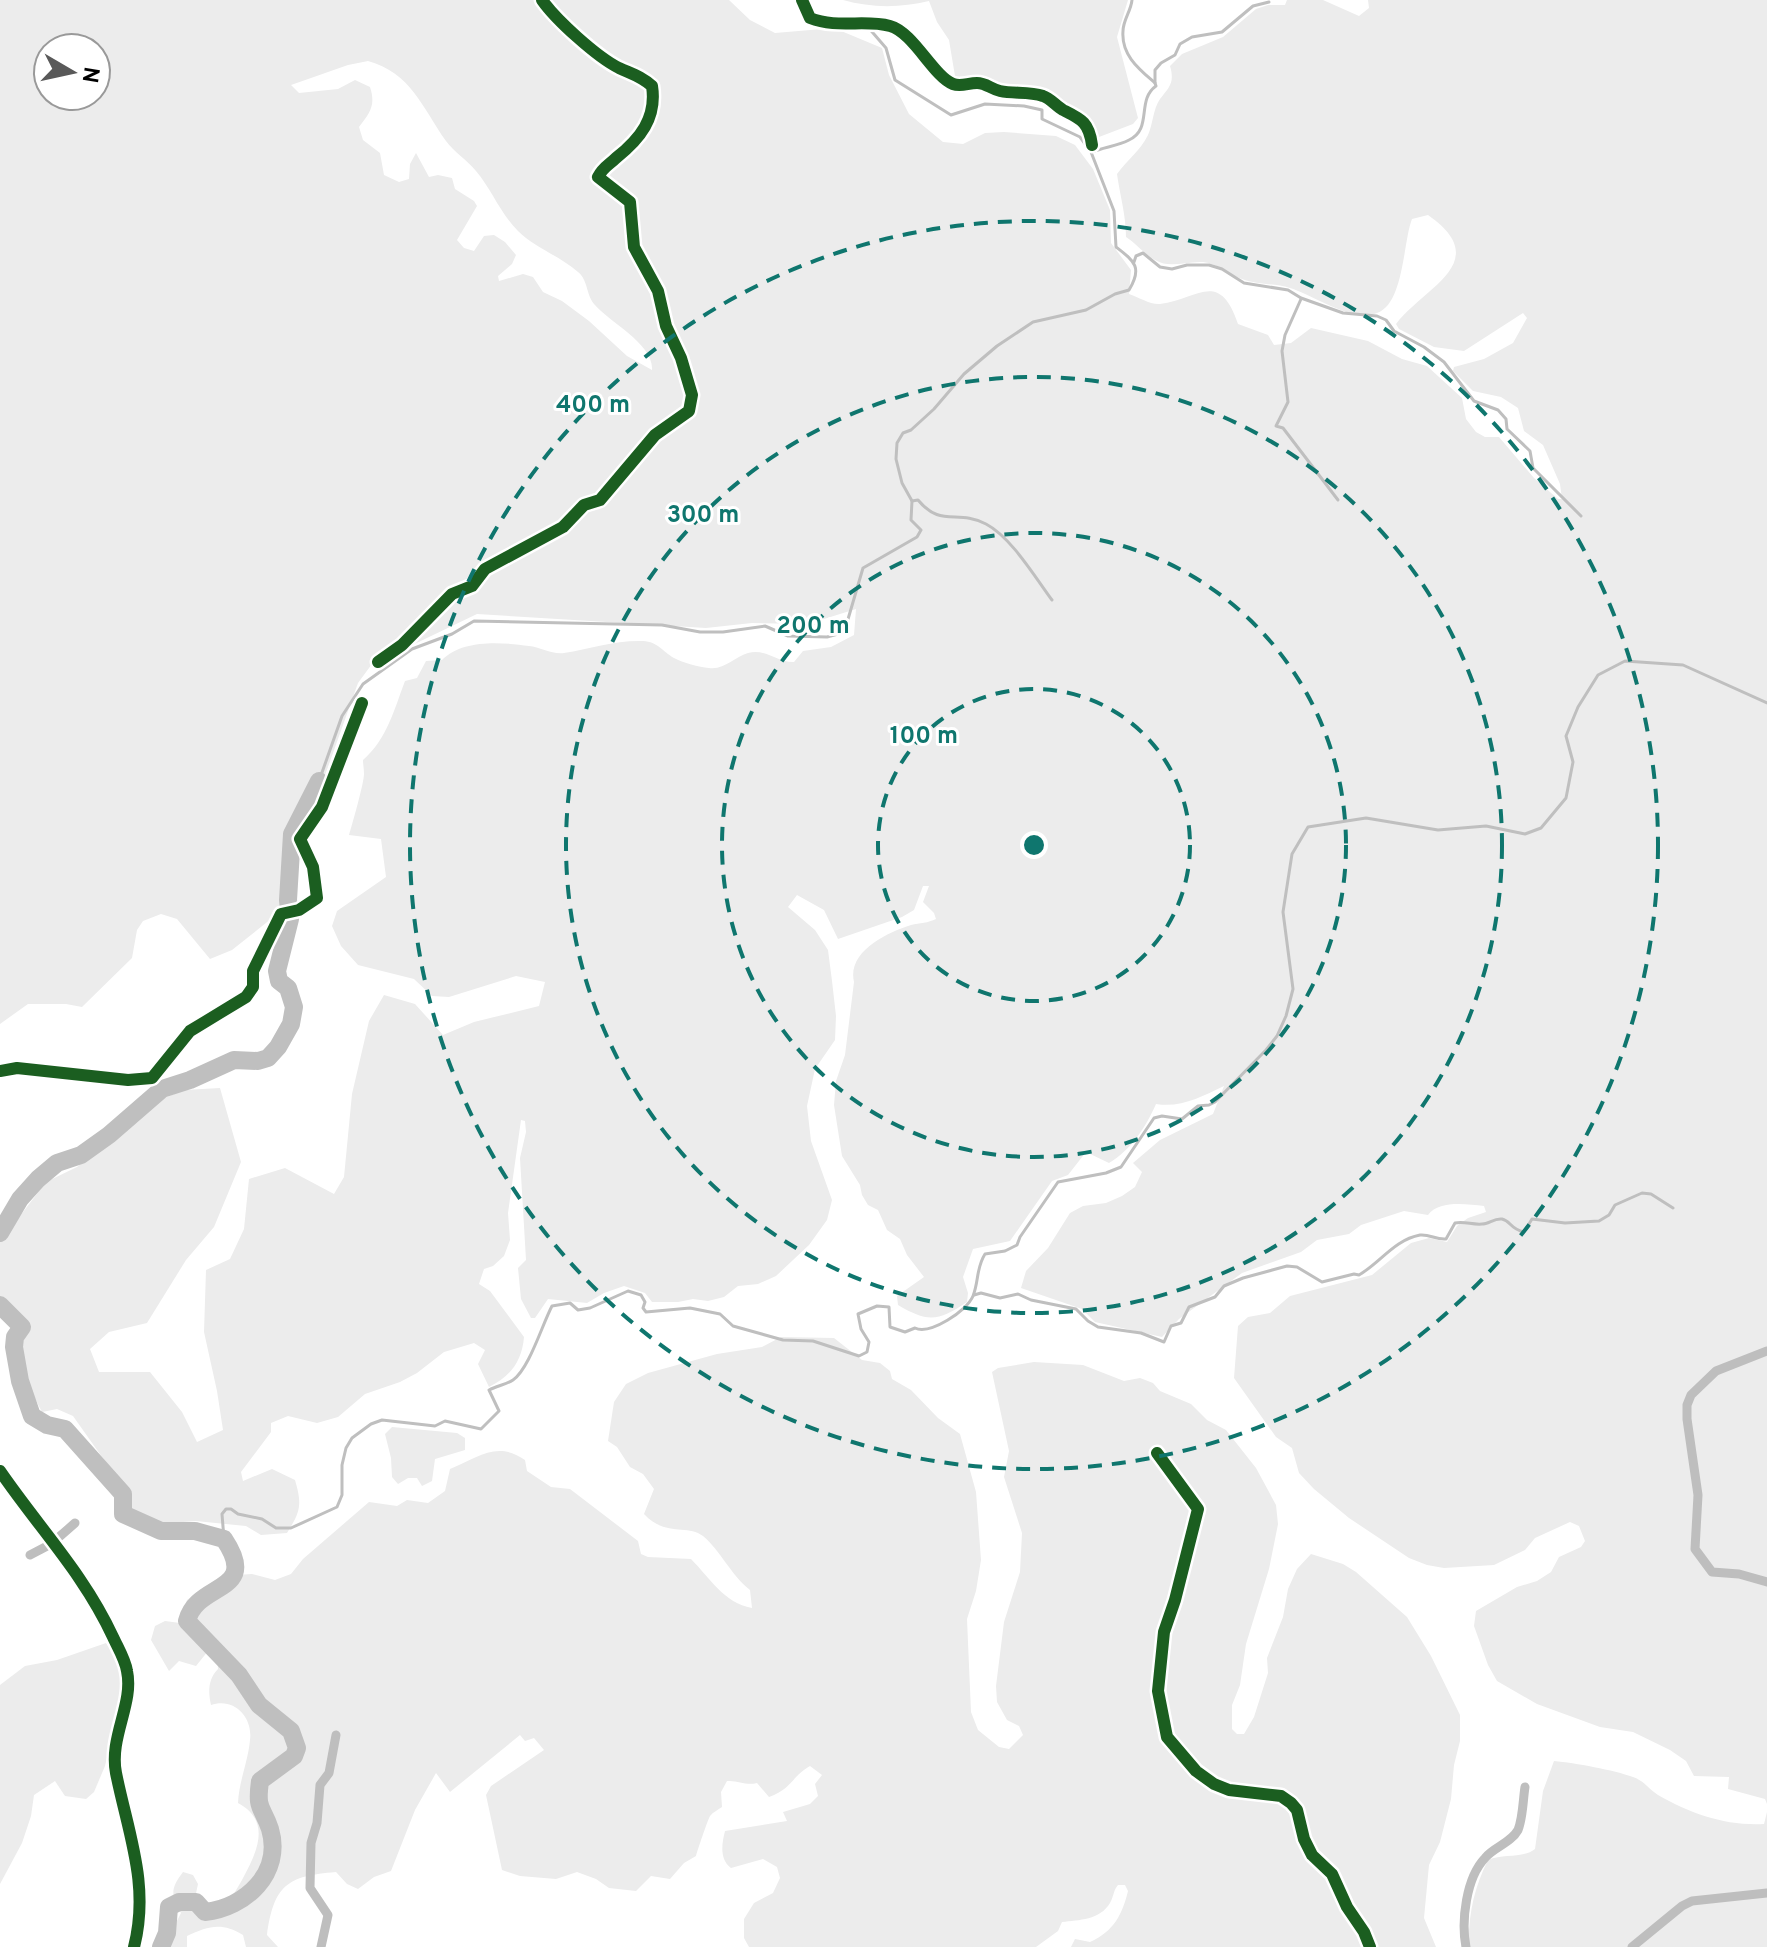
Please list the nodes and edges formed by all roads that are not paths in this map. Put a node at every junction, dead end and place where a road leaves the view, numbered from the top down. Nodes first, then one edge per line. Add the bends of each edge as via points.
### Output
1 (542, 0) edge
2 (802, 0) edge
3 (1092, 145) dead end
4 (378, 662) dead end
5 (362, 703) dead end
6 (0, 1071) edge
7 (1767, 1351) edge
8 (1157, 1453) dead end
9 (0, 1471) edge
10 (75, 1523) dead end
11 (54, 1541) junction
12 (30, 1555) dead end
13 (1767, 1582) edge
14 (336, 1735) dead end
15 (1525, 1787) dead end
16 (1767, 1893) edge
17 (134, 1947) edge
18 (321, 1947) edge
19 (1370, 1947) edge
20 (1466, 1947) edge
21 (1632, 1947) edge

1 - 4 street via 607,61 652,86 654,100 645,129 598,177 630,202 634,247 658,291 691,389 691,404 685,415 639,451 600,500 584,505 563,527 485,569 472,586 452,594
2 - 3 street via 810,18 821,22 894,27 949,83 1045,96 1078,115 1091,133
5 - 6 street via 322,807 300,839 313,867 317,898 281,914 246,997 190,1031 152,1078
7 - 13 street via 1716,1371 1691,1395 1687,1419 1698,1495 1698,1556 1712,1572
8 - 19 street via 1198,1509 1164,1632 1158,1691 1167,1737 1214,1784 1281,1796 1291,1803 1312,1855 1332,1874
9 - 11 street
10 - 11 street
11 - 12 street
11 - 17 street via 86,1586 127,1671 114,1751 141,1898
14 - 18 street via 329,1773 320,1785 311,1843 310,1888 328,1915
15 - 20 street via 1518,1829 1484,1858 1473,1877
16 - 21 street via 1692,1901

